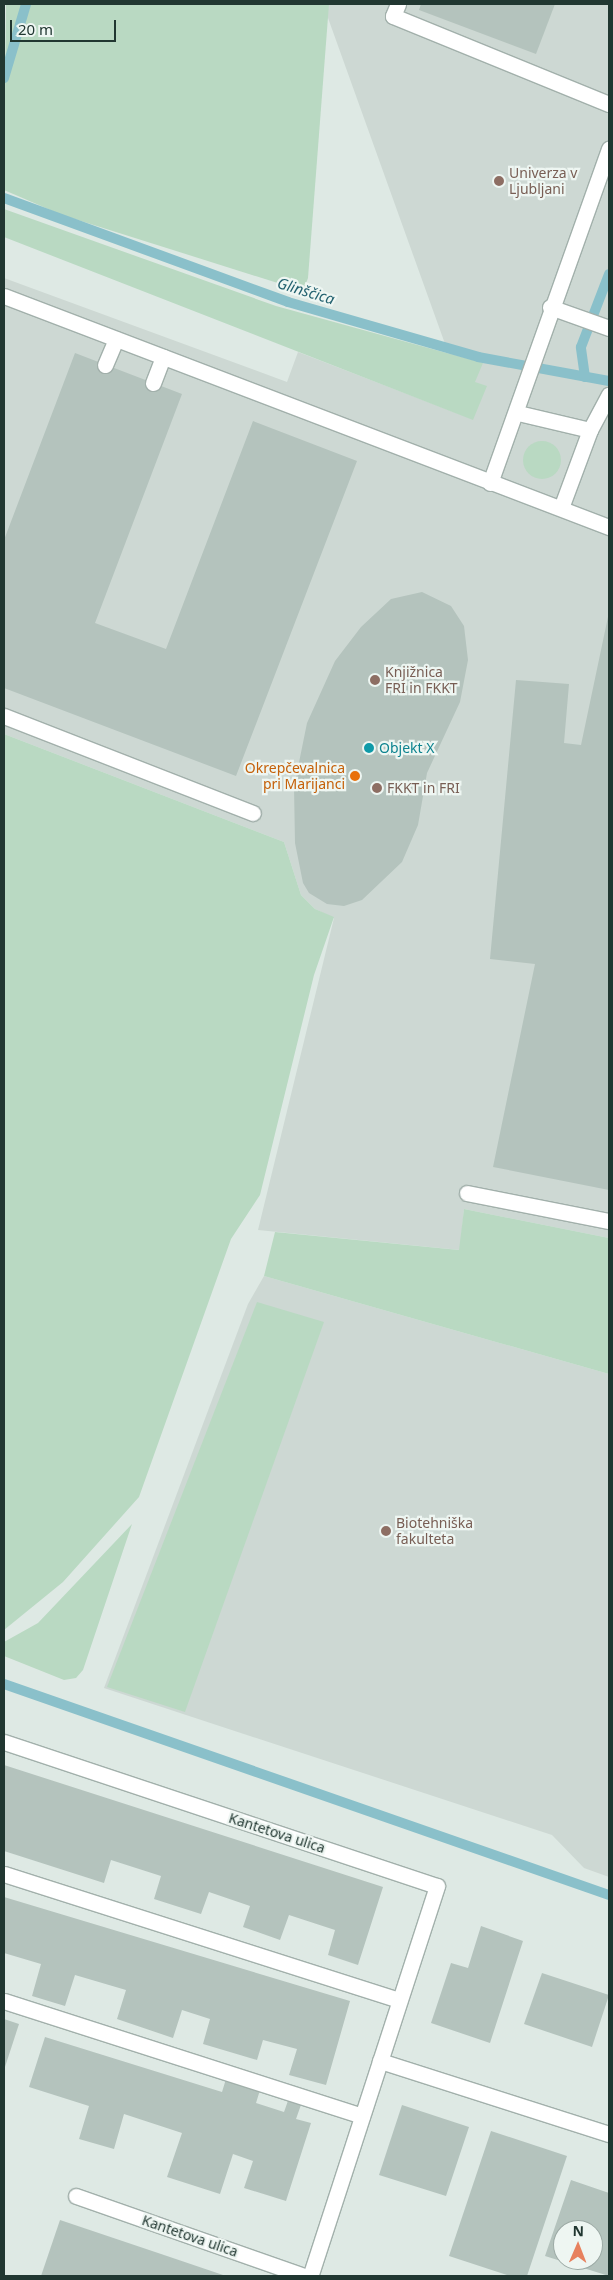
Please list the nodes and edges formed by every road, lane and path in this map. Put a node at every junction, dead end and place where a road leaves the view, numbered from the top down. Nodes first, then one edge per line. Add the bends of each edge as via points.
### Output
1 (398, 4) edge
2 (609, 104) edge
3 (609, 150) edge
4 (4, 296) edge
5 (550, 307) junction
6 (609, 328) edge
7 (116, 339) junction
8 (162, 357) junction
9 (105, 365) dead end
10 (154, 383) dead end
11 (609, 395) edge
12 (518, 413) junction
13 (590, 430) junction
14 (490, 483) junction
15 (561, 508) junction
16 (609, 526) edge
17 (4, 716) edge
18 (253, 813) dead end
19 (467, 1193) dead end
20 (609, 1221) edge
21 (4, 1742) edge
22 (4, 1874) edge
23 (399, 2000) junction
24 (4, 2002) edge
25 (380, 2061) junction
26 (362, 2116) junction
27 (609, 2134) edge
28 (76, 2196) dead end
29 (304, 2276) edge
30 (310, 2276) edge

1 - 2 street via 393,16
3 - 5 street
4 - 7 street
5 - 6 street
5 - 12 street via 519,393
7 - 8 street
7 - 9 street
8 - 10 street
8 - 14 street
11 - 13 street
12 - 13 street
12 - 14 street
13 - 15 street
14 - 15 street
15 - 16 street
17 - 18 street
19 - 20 street
21 - 23 street, Kantetova ulica via 437,1886
22 - 23 street
23 - 25 street, Kantetova ulica
24 - 26 street
25 - 26 street, Kantetova ulica
25 - 27 street
26 - 30 street, Kantetova ulica
28 - 29 street, Kantetova ulica

